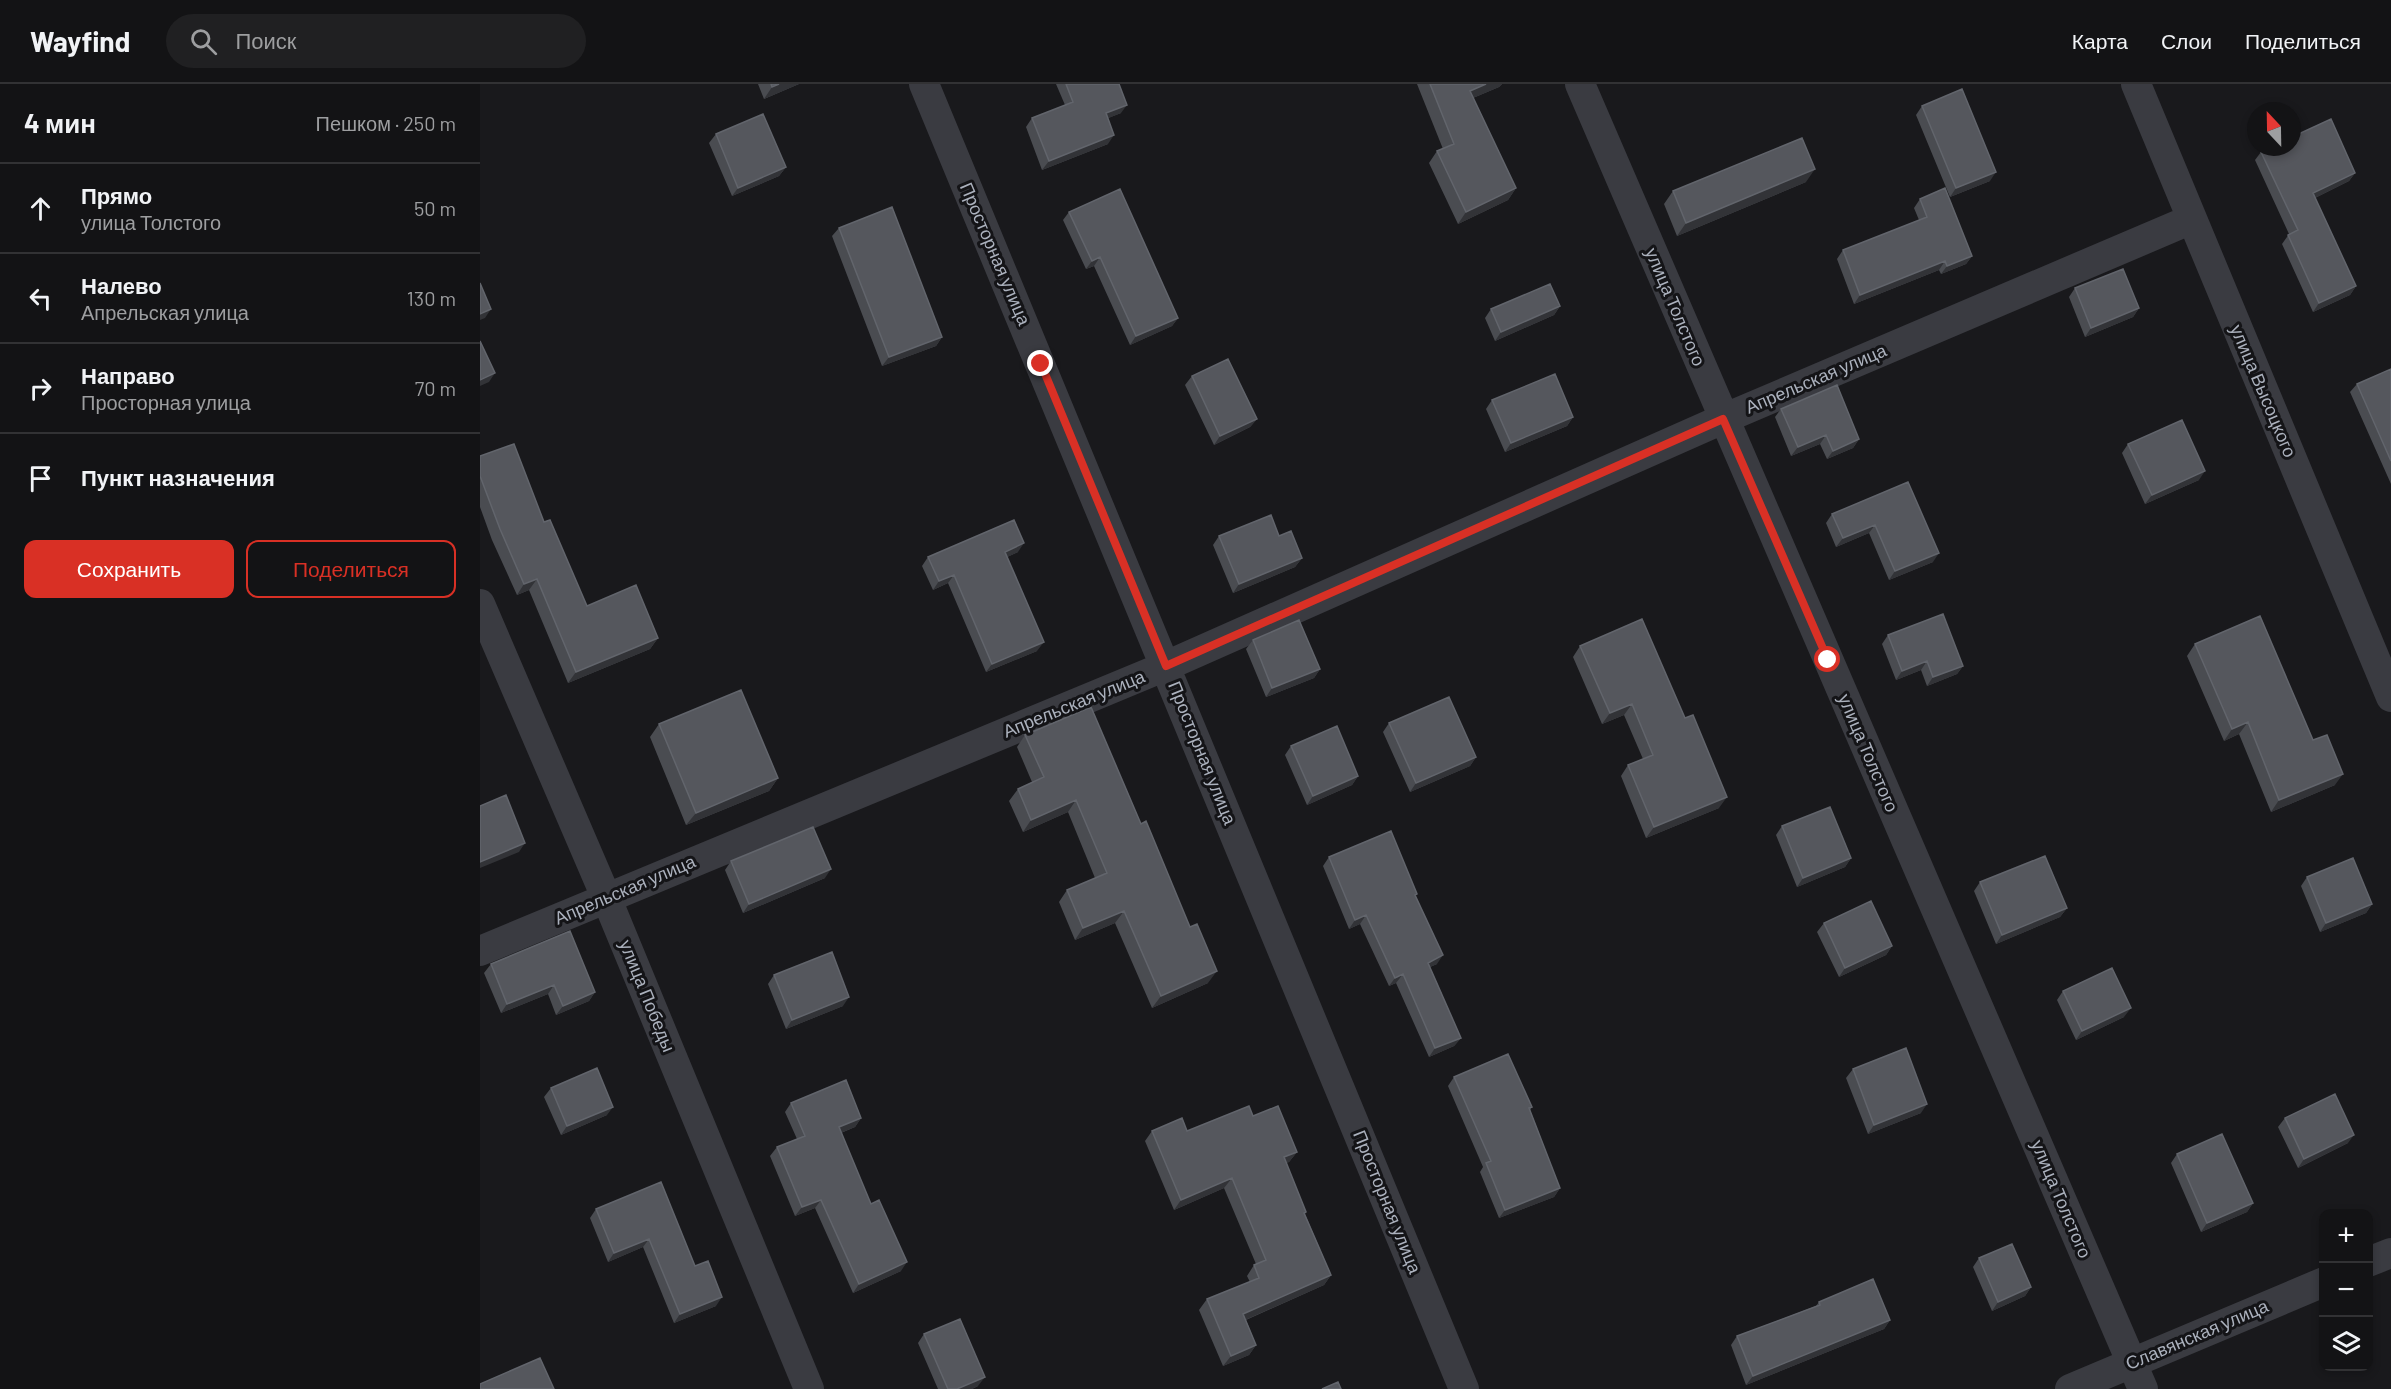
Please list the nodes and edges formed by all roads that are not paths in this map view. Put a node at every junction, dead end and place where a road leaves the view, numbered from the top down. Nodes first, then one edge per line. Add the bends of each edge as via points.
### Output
1 (924, 84) edge
2 (1580, 84) edge
3 (2136, 84) edge
4 (2192, 219) junction
5 (1723, 419) junction
6 (480, 604) edge
7 (1166, 666) junction
8 (2391, 697) edge
9 (606, 897) junction
10 (480, 951) edge
11 (2391, 1253) edge
12 (2373, 1261) edge
13 (2319, 1284) edge
14 (2138, 1376) edge
15 (809, 1389) edge
16 (1464, 1389) edge
17 (2070, 1389) edge

1 - 7 street, Просторная улица
2 - 5 street, улица Толстого
3 - 4 street, улица Высоцкого
4 - 5 street, Апрельская улица
4 - 8 street, улица Высоцкого
5 - 7 street, Апрельская улица
5 - 14 street, улица Толстого
6 - 9 street, улица Победы
7 - 9 street, Апрельская улица
7 - 16 street, Просторная улица
9 - 10 street, Апрельская улица
9 - 15 street, улица Победы
11 - 12 street
13 - 14 street, Славянская улица
14 - 17 street, Славянская улица

